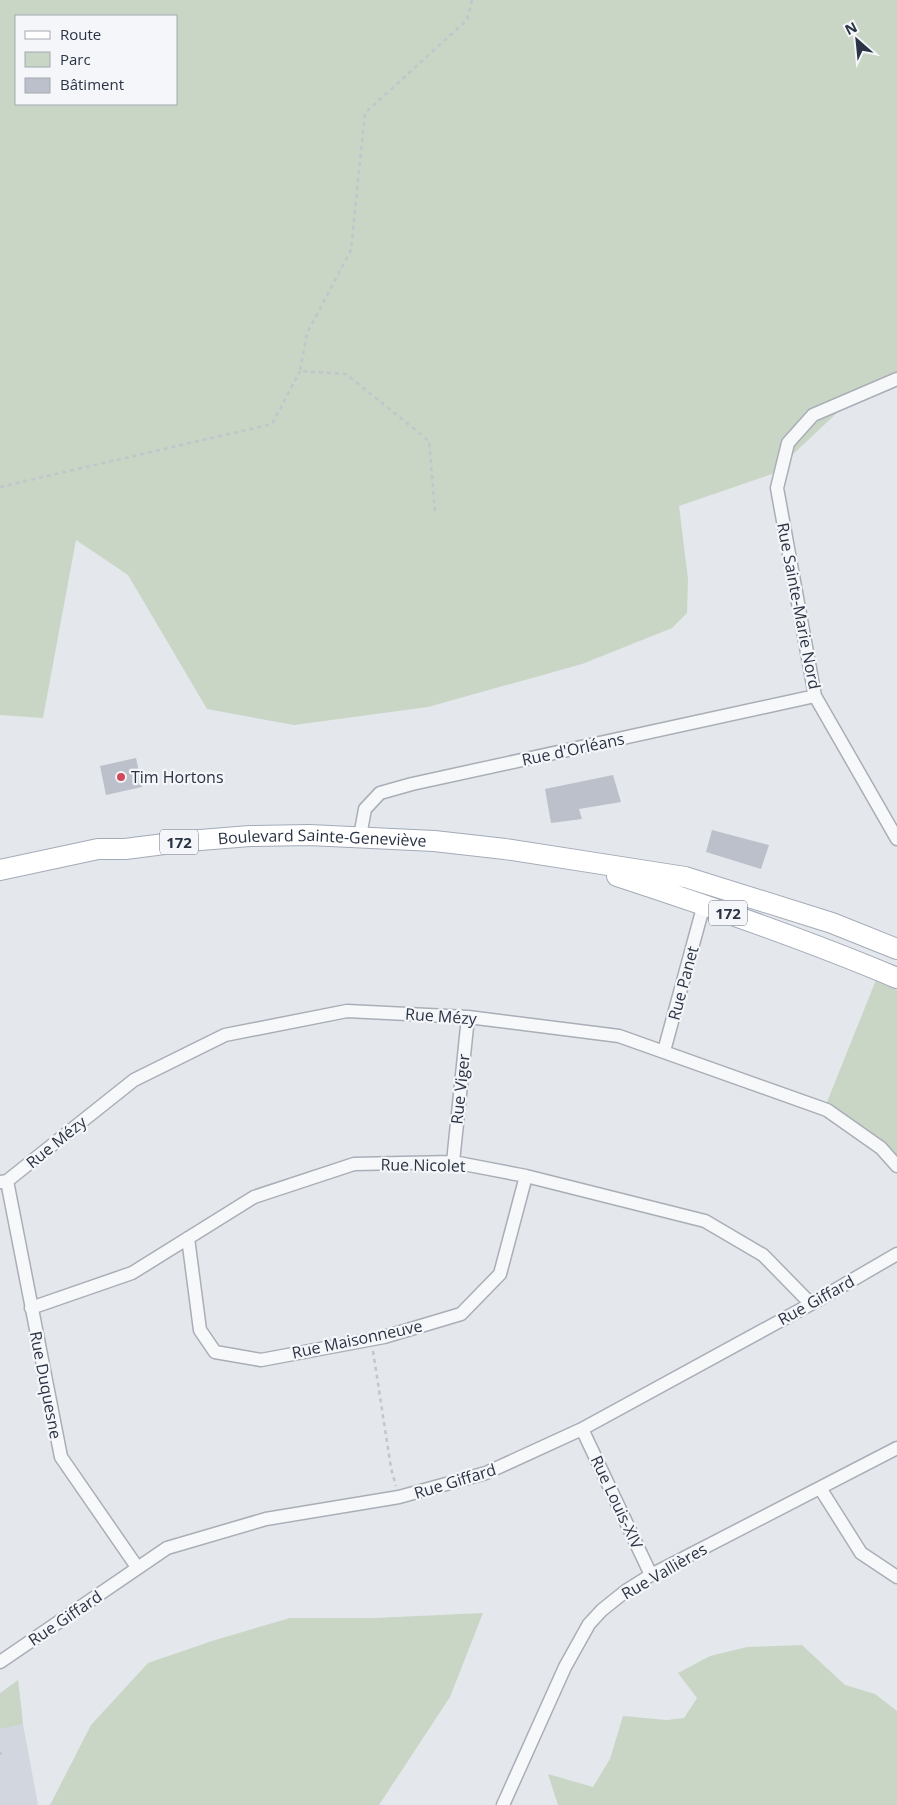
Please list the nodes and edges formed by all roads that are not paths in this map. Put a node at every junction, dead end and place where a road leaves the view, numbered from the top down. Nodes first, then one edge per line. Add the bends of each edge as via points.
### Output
1 (897, 379) edge
2 (815, 696) junction
3 (360, 836) junction
4 (897, 839) edge
5 (556, 856) junction
6 (0, 870) edge
7 (701, 915) dead end
8 (897, 949) edge
9 (897, 978) edge
10 (468, 1017) junction
11 (664, 1051) junction
12 (453, 1162) junction
13 (897, 1166) edge
14 (526, 1176) junction
15 (4, 1182) edge
16 (188, 1238) junction
17 (897, 1254) edge
18 (811, 1304) junction
19 (31, 1308) junction
20 (582, 1429) junction
21 (897, 1448) edge
22 (820, 1488) junction
23 (138, 1568) junction
24 (651, 1575) junction
25 (897, 1577) edge
26 (0, 1662) edge
27 (503, 1805) edge

1 - 2 street, Rue Sainte-Marie Nord via 813,416 788,443 777,488
2 - 3 street, Rue d'Orléans via 380,793 365,809
2 - 4 street, Rue Sainte-Marie Nord
3 - 5 main road, Boulevard Sainte-Geneviève / 172 via 505,848
3 - 6 main road, Boulevard Sainte-Geneviève / 172 via 260,836 98,849
5 - 8 main road, Boulevard Sainte-Geneviève / 172 via 685,877 832,923
5 - 9 main road, Boulevard Sainte-Geneviève / 172 via 708,906 836,952
7 - 11 street, Rue Panet
10 - 11 street, Rue Mézy via 619,1036
10 - 12 street, Rue Viger
10 - 15 street, Rue Mézy via 347,1011 225,1035 134,1080
11 - 13 street, Rue Mézy via 828,1110 881,1148
12 - 14 street, Rue Nicolet
12 - 16 street, Rue Nicolet via 354,1164 254,1197
14 - 16 street, Rue Maisonneuve via 500,1274 461,1314 384,1337 261,1360 215,1352 200,1330
14 - 18 street, Rue Nicolet via 705,1221 763,1255
15 - 19 street, Rue Duquesne
16 - 19 street, Rue Nicolet via 132,1273
17 - 18 street, Rue Giffard
18 - 20 street, Rue Giffard
19 - 23 street, Rue Duquesne via 61,1457
20 - 23 street, Rue Giffard via 486,1473 399,1497 266,1519 168,1548
20 - 24 street, Rue Louis-XIV
21 - 22 street, Rue Vallières
22 - 24 street, Rue Vallières
22 - 25 street via 861,1553
23 - 26 street, Rue Giffard
24 - 27 street, Rue Vallières via 627,1590 589,1624 565,1667

